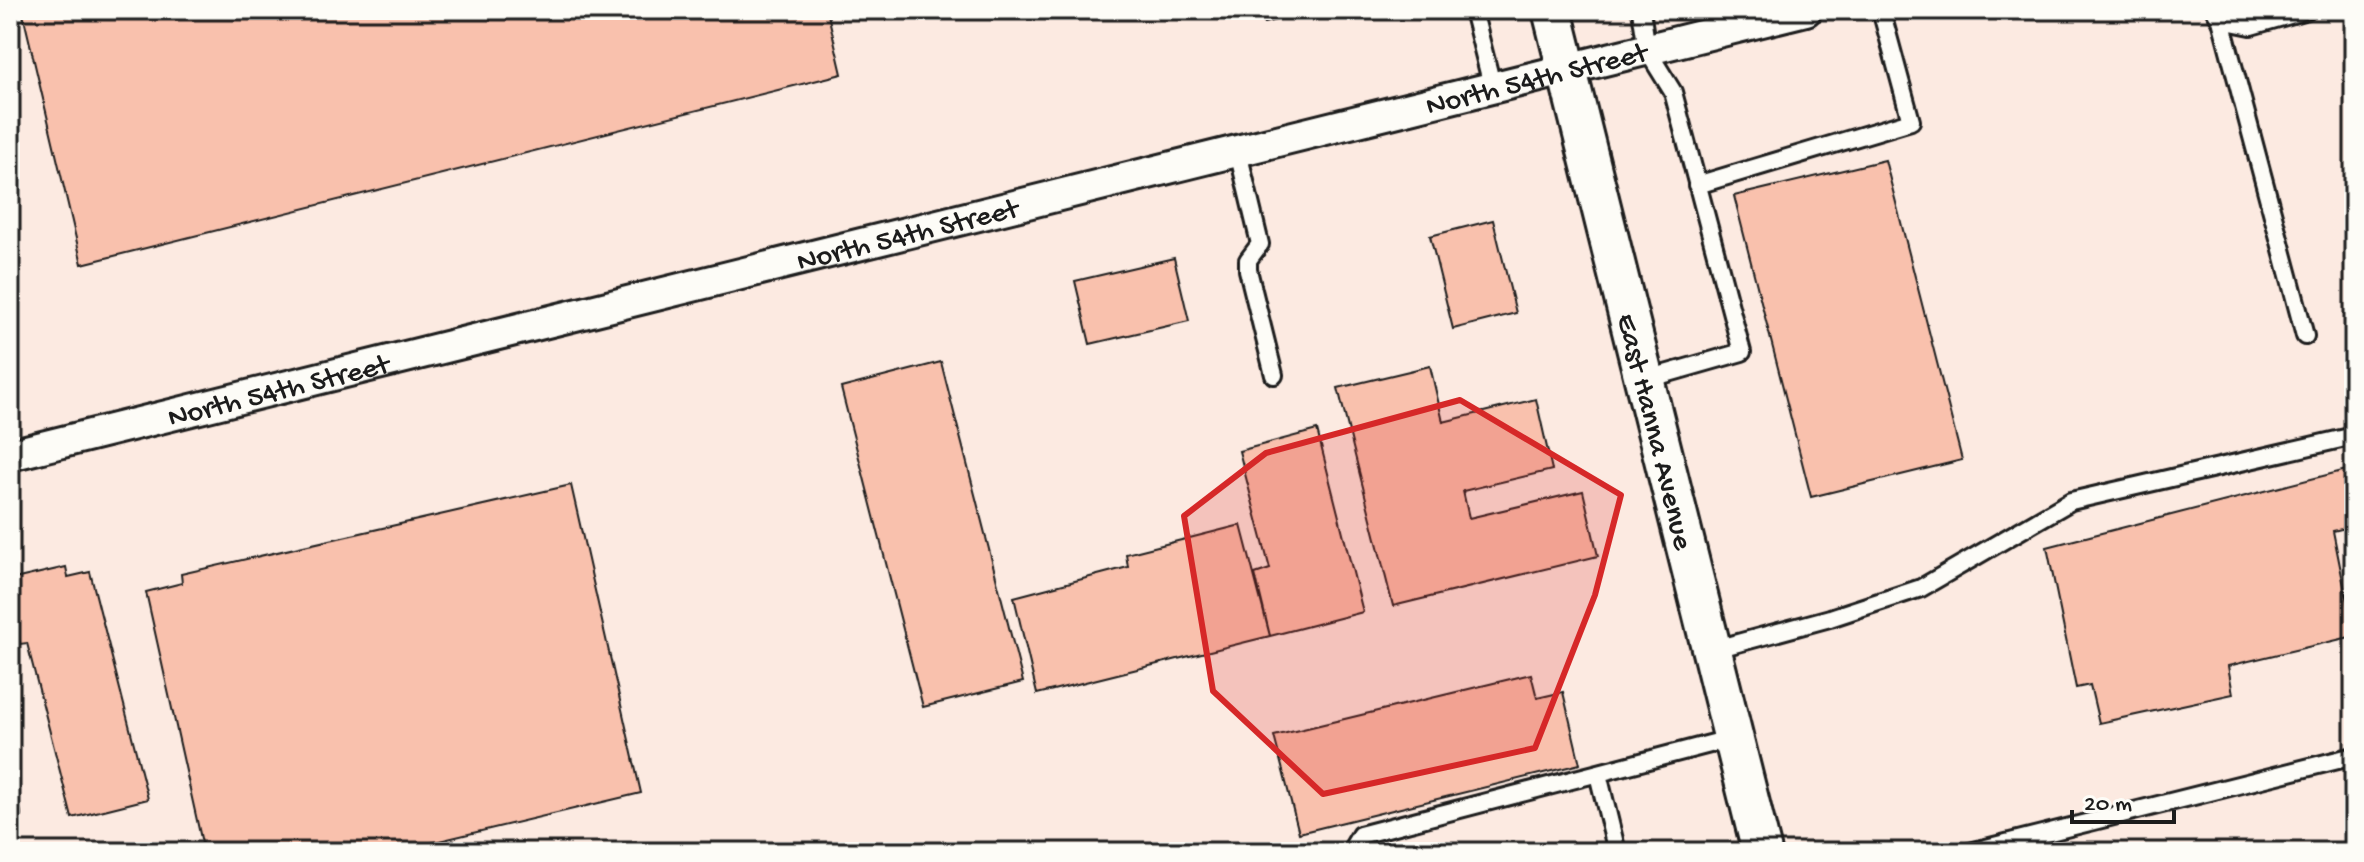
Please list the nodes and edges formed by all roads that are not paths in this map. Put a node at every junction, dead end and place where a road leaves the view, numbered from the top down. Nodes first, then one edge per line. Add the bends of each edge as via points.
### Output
1 (1473, 10) edge
2 (1552, 10) edge
3 (1641, 10) edge
4 (1806, 10) edge
5 (1881, 10) edge
6 (2307, 10) edge
7 (2218, 15) edge
8 (1647, 50) junction
9 (1568, 71) junction
10 (1493, 89) junction
11 (1238, 152) junction
12 (1697, 185) junction
13 (2305, 336) dead end
14 (1274, 375) dead end
15 (1644, 380) junction
16 (2354, 436) edge
17 (10, 455) edge
18 (1711, 651) junction
19 (1733, 738) junction
20 (2354, 756) edge
21 (1598, 774) junction
22 (1350, 852) edge
23 (1617, 852) edge
24 (1762, 852) edge
25 (1970, 852) edge

1 - 10 lane
2 - 9 street, East Hanna Avenue
3 - 8 lane
4 - 8 street, North 54th Street
5 - 12 lane via 1911,121
6 - 7 lane via 2251,26
7 - 13 lane
8 - 9 street, North 54th Street
8 - 12 lane via 1673,92
9 - 10 street, North 54th Street
9 - 15 street, East Hanna Avenue
10 - 11 street, North 54th Street
11 - 14 lane via 1260,244 1248,260 1248,270
11 - 17 street, North 54th Street
12 - 15 lane via 1742,352
15 - 18 street, East Hanna Avenue
16 - 18 lane via 2071,501 1921,588
18 - 19 street, East Hanna Avenue
19 - 21 lane
19 - 24 street, East Hanna Avenue
20 - 25 lane
21 - 22 lane via 1360,835
21 - 23 lane

